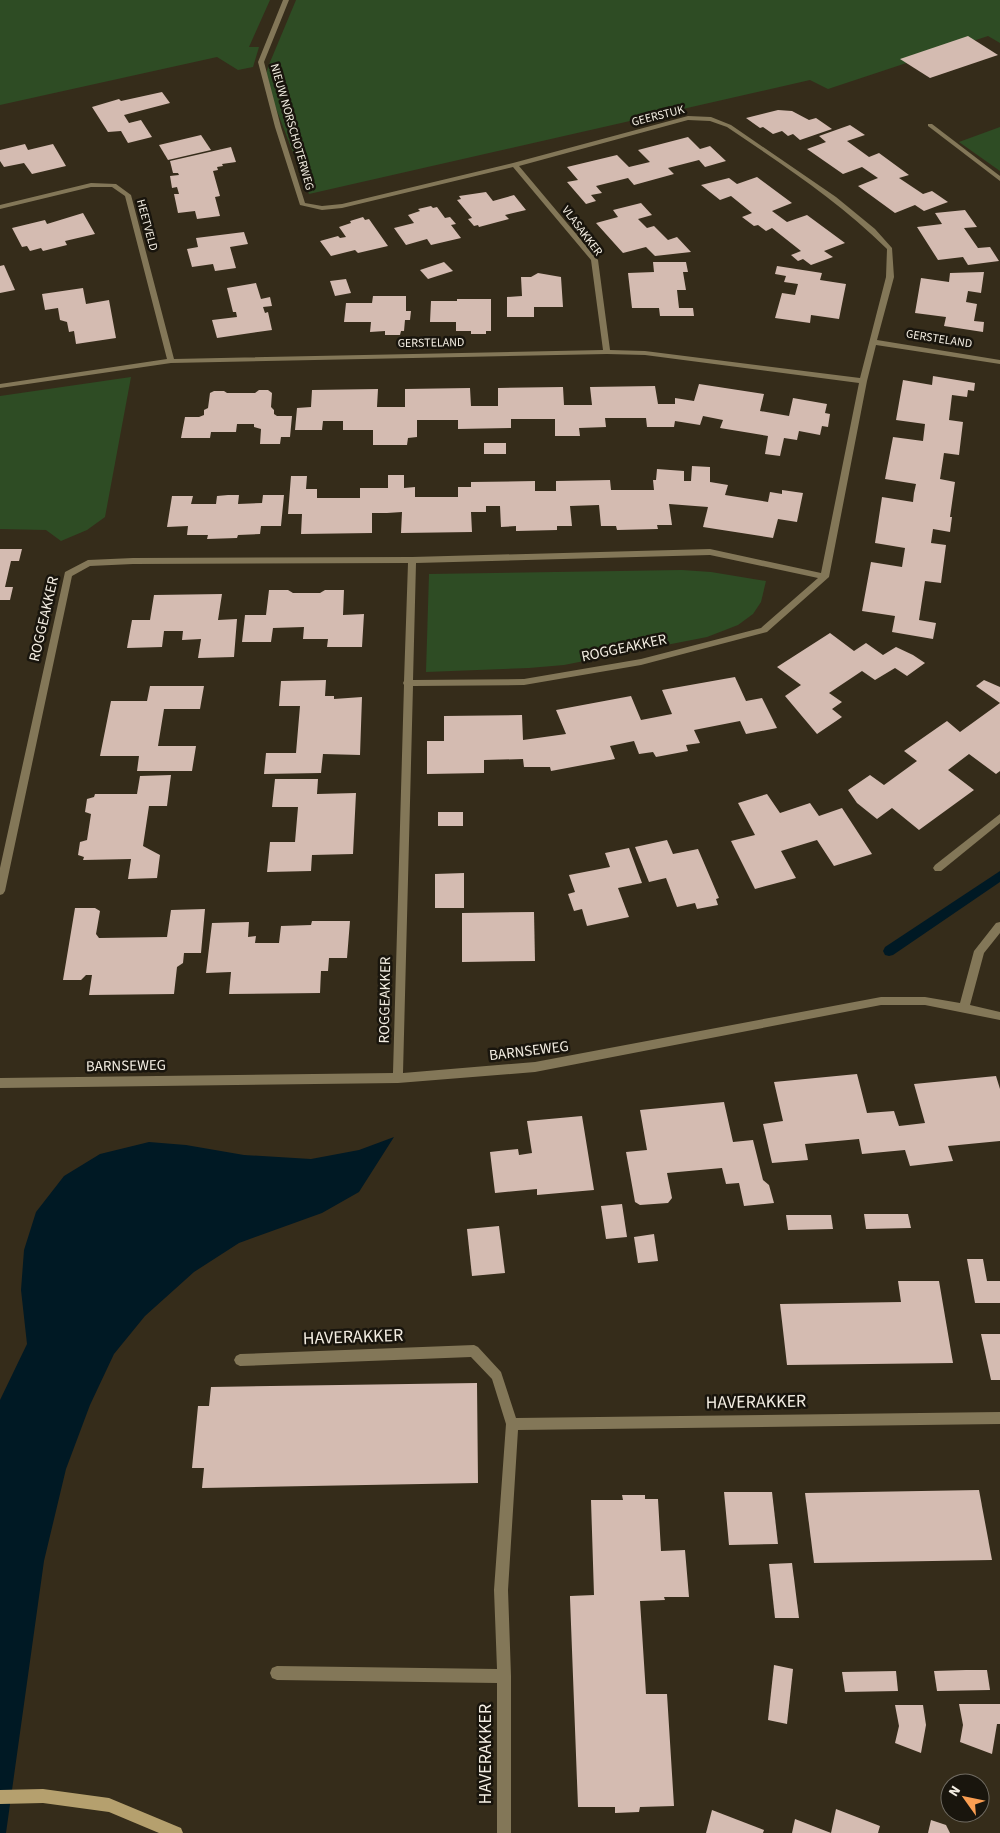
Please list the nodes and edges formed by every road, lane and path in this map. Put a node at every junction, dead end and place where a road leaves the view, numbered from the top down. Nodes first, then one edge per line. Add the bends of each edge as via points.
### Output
1 (286, 0) edge
2 (930, 125) dead end
3 (515, 166) junction
4 (1000, 179) edge
5 (302, 204) joint
6 (0, 207) edge
7 (873, 342) junction
8 (607, 352) junction
9 (171, 361) junction
10 (1000, 362) edge
11 (863, 381) junction
12 (0, 386) edge
13 (412, 560) junction
14 (825, 577) junction
15 (407, 683) junction
16 (1000, 818) edge
17 (938, 868) dead end
18 (0, 891) edge
19 (1000, 926) edge
20 (964, 1008) junction
21 (1000, 1016) edge
22 (398, 1078) junction
23 (0, 1083) edge
24 (240, 1360) dead end
25 (1000, 1418) edge
26 (512, 1424) junction
27 (277, 1673) dead end
28 (504, 1676) junction
29 (0, 1797) edge
30 (176, 1833) edge
31 (504, 1833) edge

1 - 5 street, NIEUW NORSCHOTERWEG via 261,62
2 - 4 street
3 - 5 street, GEERSTUK via 342,206 322,208
3 - 7 street, GEERSTUK via 688,118 711,119 730,126 840,203 870,227 890,249 890,276
3 - 8 street, VLASAKKER via 594,260
6 - 9 street, HEETVELD via 91,186 114,185 128,195
7 - 10 street, GERSTELAND
7 - 11 street
8 - 9 street, GERSTELAND
8 - 11 street, GERSTELAND via 645,353
9 - 12 street, GERSTELAND
11 - 14 street
13 - 14 street, ROGGEAKKER via 710,552
13 - 15 street, ROGGEAKKER
13 - 18 street, ROGGEAKKER via 133,561 88,563 68,574
14 - 15 street, ROGGEAKKER via 764,630 641,662 524,682
15 - 22 street, ROGGEAKKER
16 - 17 street
19 - 20 street via 979,950
20 - 21 street, BARNSEWEG
20 - 22 street, BARNSEWEG via 925,1001 881,1002 535,1068
22 - 23 street, BARNSEWEG
24 - 26 street, HAVERAKKER via 474,1351 497,1376
25 - 26 street, HAVERAKKER
26 - 28 street, HAVERAKKER via 501,1590
27 - 28 street
28 - 31 street, HAVERAKKER
29 - 30 street via 43,1796 109,1805

